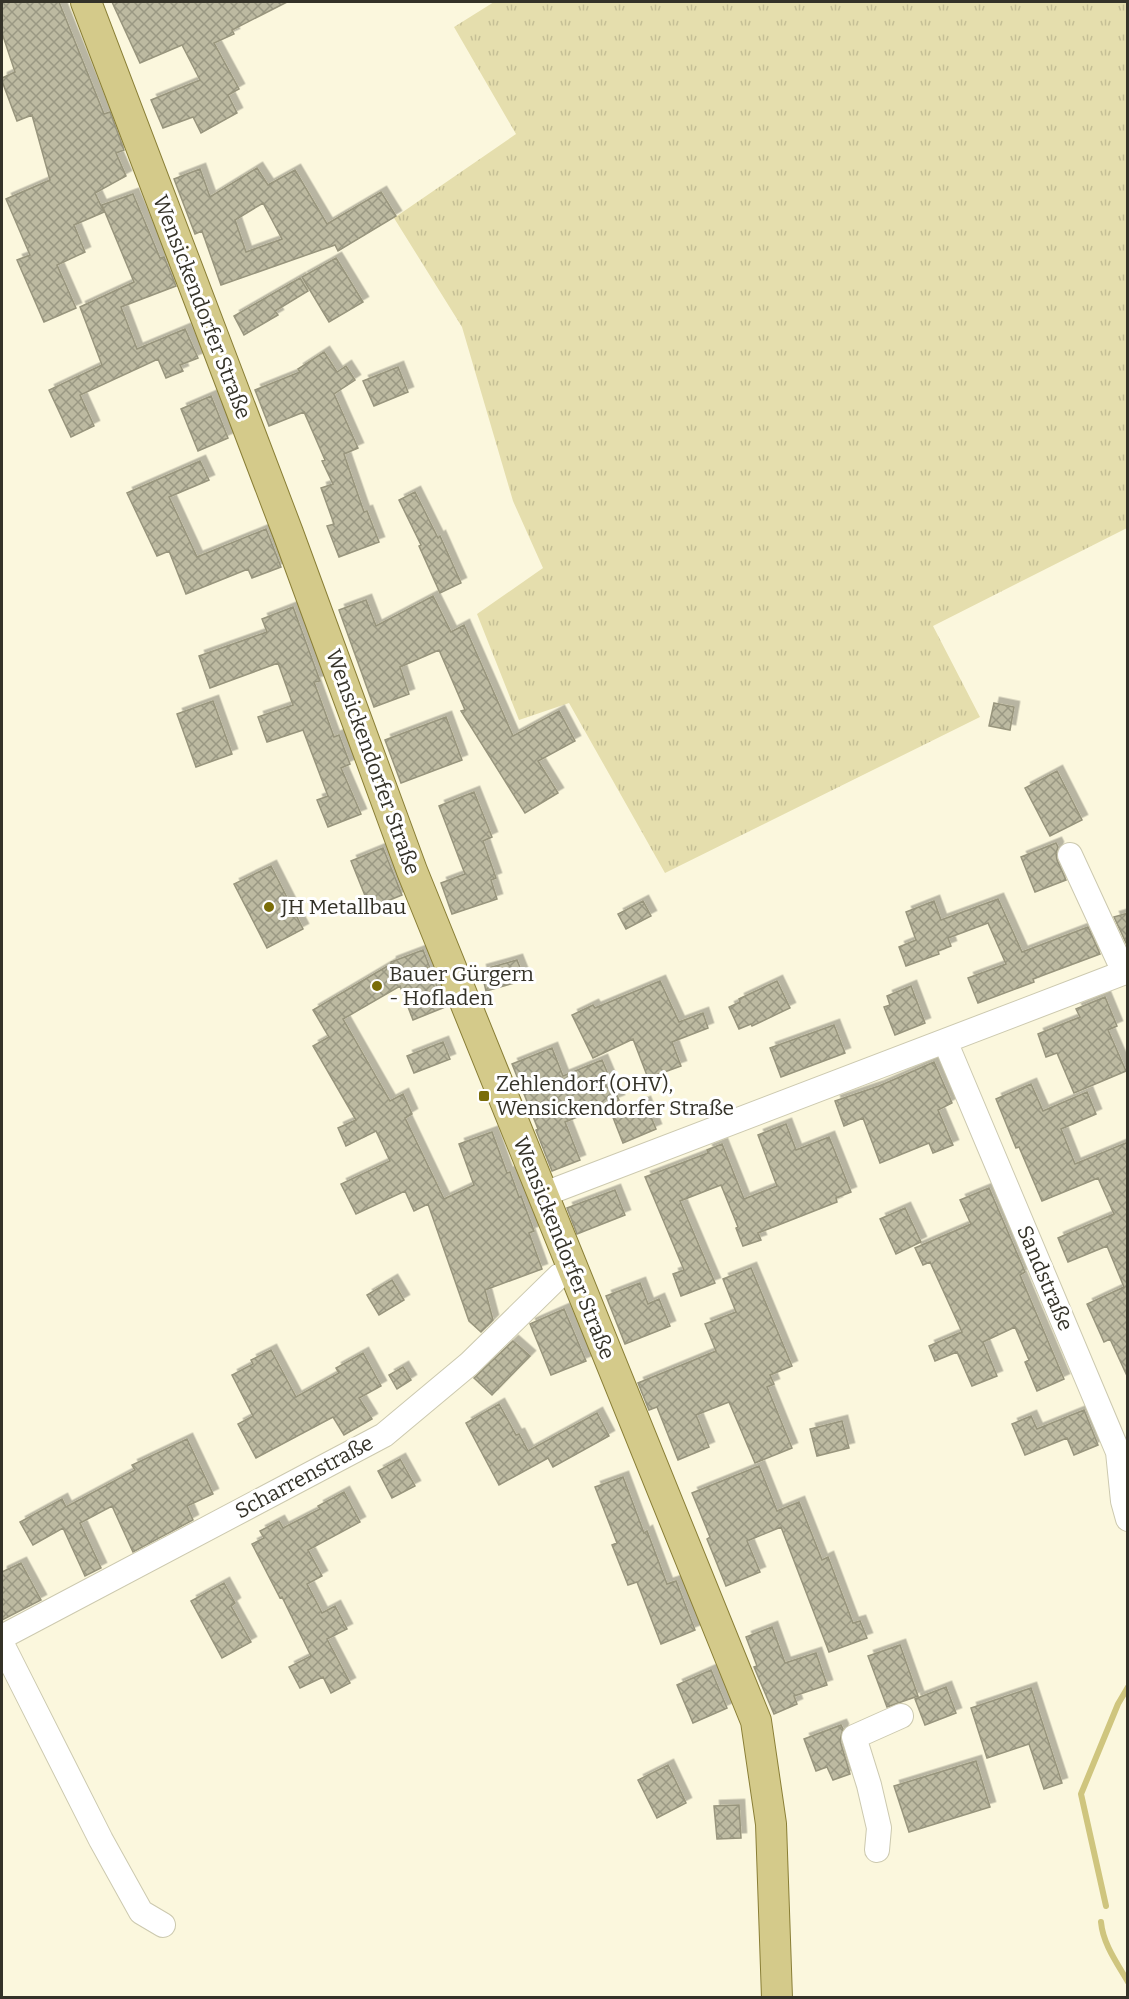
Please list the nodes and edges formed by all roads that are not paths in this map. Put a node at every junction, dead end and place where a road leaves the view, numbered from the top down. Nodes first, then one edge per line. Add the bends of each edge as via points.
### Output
1 (86, 2) edge
2 (1070, 855) dead end
3 (1126, 972) edge
4 (945, 1041) junction
5 (542, 1195) junction
6 (573, 1270) junction
7 (1128, 1519) edge
8 (2, 1637) edge
9 (2, 1644) edge
10 (901, 1716) dead end
11 (877, 1850) dead end
12 (163, 1925) dead end
13 (777, 1998) edge

1 - 5 main road, Wensickendorfer Straße via 412,871
2 - 3 street
3 - 4 street
4 - 5 street
4 - 7 street, Sandstraße via 1118,1452
5 - 6 main road, Wensickendorfer Straße
6 - 8 street, Scharrenstraße via 559,1276 469,1365 384,1435
6 - 13 main road, Wensickendorfer Straße via 756,1720 771,1824
9 - 12 street via 141,1912
10 - 11 street via 854,1737 879,1828

